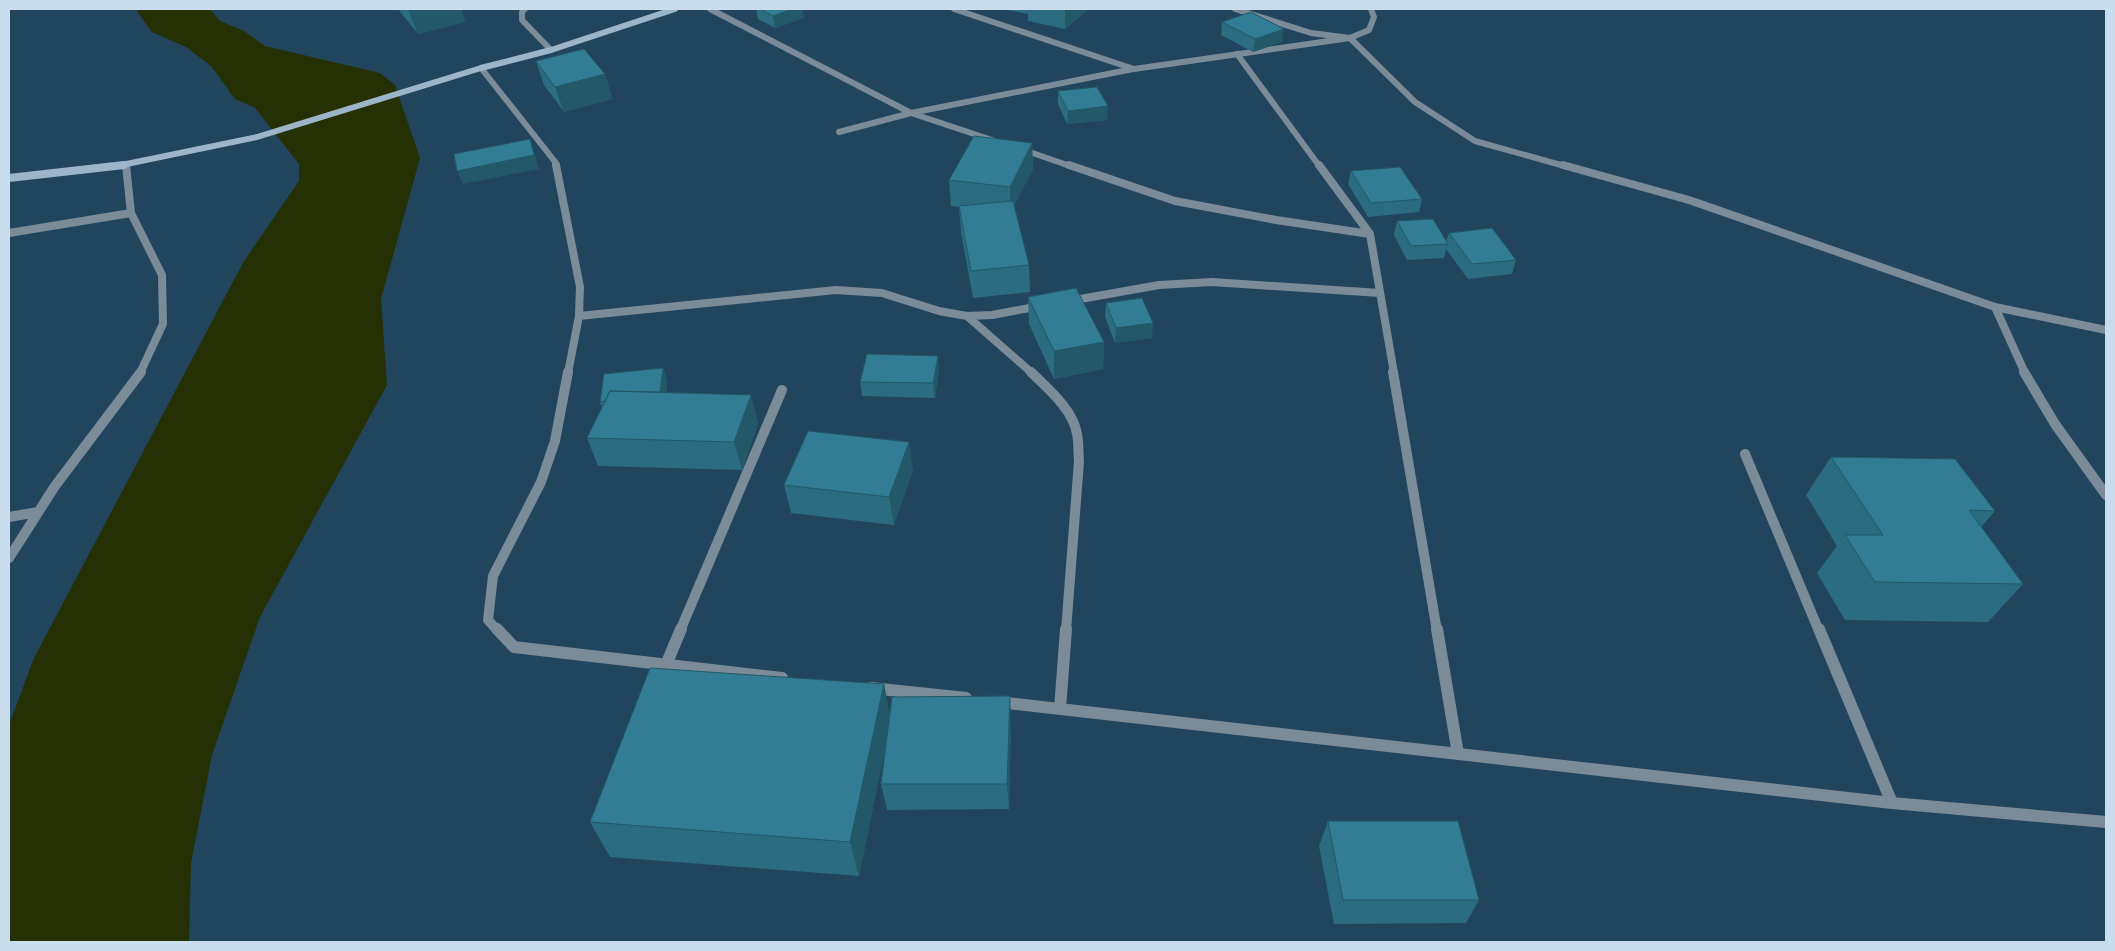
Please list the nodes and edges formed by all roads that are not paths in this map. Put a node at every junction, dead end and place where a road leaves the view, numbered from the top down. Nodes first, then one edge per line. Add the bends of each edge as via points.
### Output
1 (525, 9) edge
2 (675, 9) edge
3 (710, 9) edge
4 (954, 9) edge
5 (1235, 9) edge
6 (1371, 9) edge
7 (1350, 38) junction
8 (550, 50) junction
9 (1237, 54) junction
10 (481, 68) junction
11 (1134, 69) junction
12 (911, 112) junction
13 (839, 132) dead end
14 (1005, 144) edge
15 (1014, 147) edge
16 (126, 165) junction
17 (9, 178) edge
18 (131, 213) junction
19 (9, 232) edge
20 (1370, 234) junction
21 (1380, 293) junction
22 (1064, 302) edge
23 (1046, 305) edge
24 (1995, 307) junction
25 (579, 316) junction
26 (967, 316) junction
27 (2106, 330) edge
28 (782, 390) dead end
29 (1745, 454) dead end
30 (2106, 495) edge
31 (38, 512) junction
32 (9, 517) edge
33 (9, 558) edge
34 (666, 665) junction
35 (794, 679) edge
36 (863, 687) edge
37 (1060, 709) junction
38 (1458, 754) junction
39 (1892, 803) junction
40 (2106, 822) edge

1 - 8 street via 522,20
2 - 8 main road
3 - 12 street
4 - 11 street
5 - 7 street via 1311,33
6 - 7 street via 1374,17 1369,30
7 - 9 street
7 - 24 street via 1415,102 1475,141 1689,200
8 - 10 main road
9 - 11 street
9 - 20 street
10 - 16 main road via 257,137
10 - 25 street via 556,163 580,287
11 - 12 street
12 - 13 street
12 - 14 street
15 - 20 street via 1175,201
16 - 17 main road
16 - 18 street
18 - 19 street
18 - 31 street via 162,275 163,324 138,378
20 - 21 street
21 - 22 street via 1212,282 1159,285
21 - 38 street
23 - 26 street
24 - 27 street
24 - 30 street via 2028,381
25 - 26 street via 836,290 882,293
25 - 34 street via 555,441 540,482 493,576 488,620 514,647
26 - 37 street via 1064,406 1077,430 1079,462
28 - 34 street
29 - 39 street
31 - 32 street
31 - 33 street
34 - 35 street
36 - 37 street
37 - 38 street
38 - 39 street
39 - 40 street

